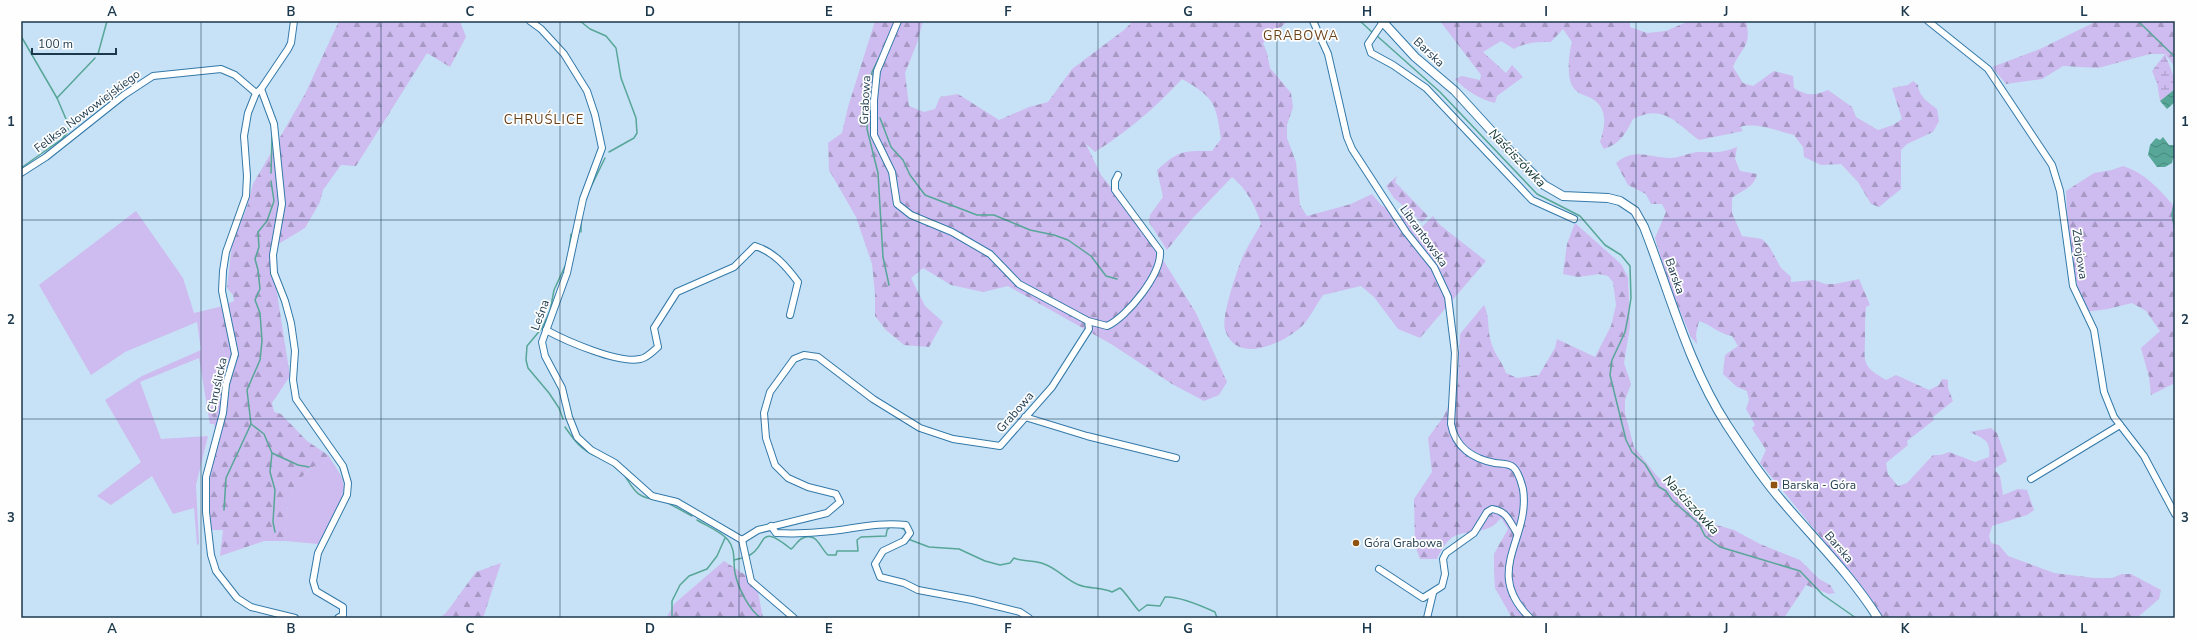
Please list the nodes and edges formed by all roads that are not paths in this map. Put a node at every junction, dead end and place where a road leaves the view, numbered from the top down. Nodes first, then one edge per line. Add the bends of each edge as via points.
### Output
1 (294, 21) edge
2 (530, 21) edge
3 (898, 21) edge
4 (1313, 21) edge
5 (1928, 21) edge
6 (1381, 24) edge
7 (259, 91) junction
8 (21, 173) edge
9 (1118, 175) dead end
10 (1574, 219) dead end
11 (790, 315) dead end
12 (1088, 321) junction
13 (546, 330) junction
14 (1025, 417) junction
15 (2120, 425) junction
16 (1176, 458) dead end
17 (2031, 479) dead end
18 (2175, 514) edge
19 (771, 526) junction
20 (1517, 533) junction
21 (744, 538) junction
22 (1379, 569) dead end
23 (1433, 593) junction
24 (294, 618) edge
25 (338, 618) edge
26 (794, 618) edge
27 (1029, 618) edge
28 (1427, 618) edge
29 (1530, 618) edge
30 (1878, 618) edge

1 - 7 street, Chruślicka via 291,43
2 - 13 street, Leśna via 564,54 587,91 602,148 583,199 567,273
3 - 12 street, Grabowa via 877,72 874,107 874,135 892,172 897,204 911,215 952,232 990,254 1019,284
4 - 20 street, Librantowska via 1328,54 1352,149 1406,232 1442,280 1448,297 1454,353 1452,433 1466,451 1487,461 1509,465 1519,474 1524,504
5 - 15 street, Zdrojowa via 1988,69 2052,164 2060,191 2073,286 2094,330 2104,392 2109,407
6 - 10 street via 1368,44 1371,53 1426,88 1532,200
6 - 30 street, Barska via 1455,91 1544,185 1563,196 1615,199 1625,203 1638,214 1690,352 1718,410 1771,488 1834,560
7 - 8 street, Feliksa Nowowiejskiego via 221,69 153,76
7 - 24 street, Chruślicka via 248,113 244,136 246,196 226,252 223,271 222,291 235,354 206,476 206,512 211,555 216,571 237,598 251,607
7 - 25 street via 274,124 282,204 273,254 274,273 286,302 293,336 293,380 296,399 343,466 348,483 347,495 318,553 313,581 316,591 343,607 343,615
9 - 12 street via 1115,190 1160,251 1159,265 1147,286 1119,319 1107,326
11 - 13 street via 798,282 785,265 768,250 755,246 734,267 677,292 654,328 658,347 642,359 629,361 566,341
12 - 14 street, Grabowa via 1090,330 1081,344 1052,387
13 - 21 street, Leśna via 542,342 545,356 562,388 577,437 591,450 615,463 652,496 678,502
14 - 16 street via 1087,436
14 - 19 street, Grabowa via 1000,446 953,439 920,428 873,399 818,357 804,355 794,358 770,392 764,413 766,438 775,465 788,478 836,494 840,502 827,513
15 - 17 street
15 - 18 street, Zdrojowa via 2144,456
19 - 21 street, Grabowa
19 - 27 street via 776,533 792,534 862,525 906,525 910,533 904,541 882,551 875,564 880,576 918,590 1020,612
20 - 23 street via 1501,510 1492,509 1487,512 1474,533 1446,553 1443,559 1445,574 1442,586
20 - 29 street, Librantowska via 1509,564 1510,585 1514,599
21 - 26 street via 751,581
22 - 23 street via 1422,598
23 - 28 street

